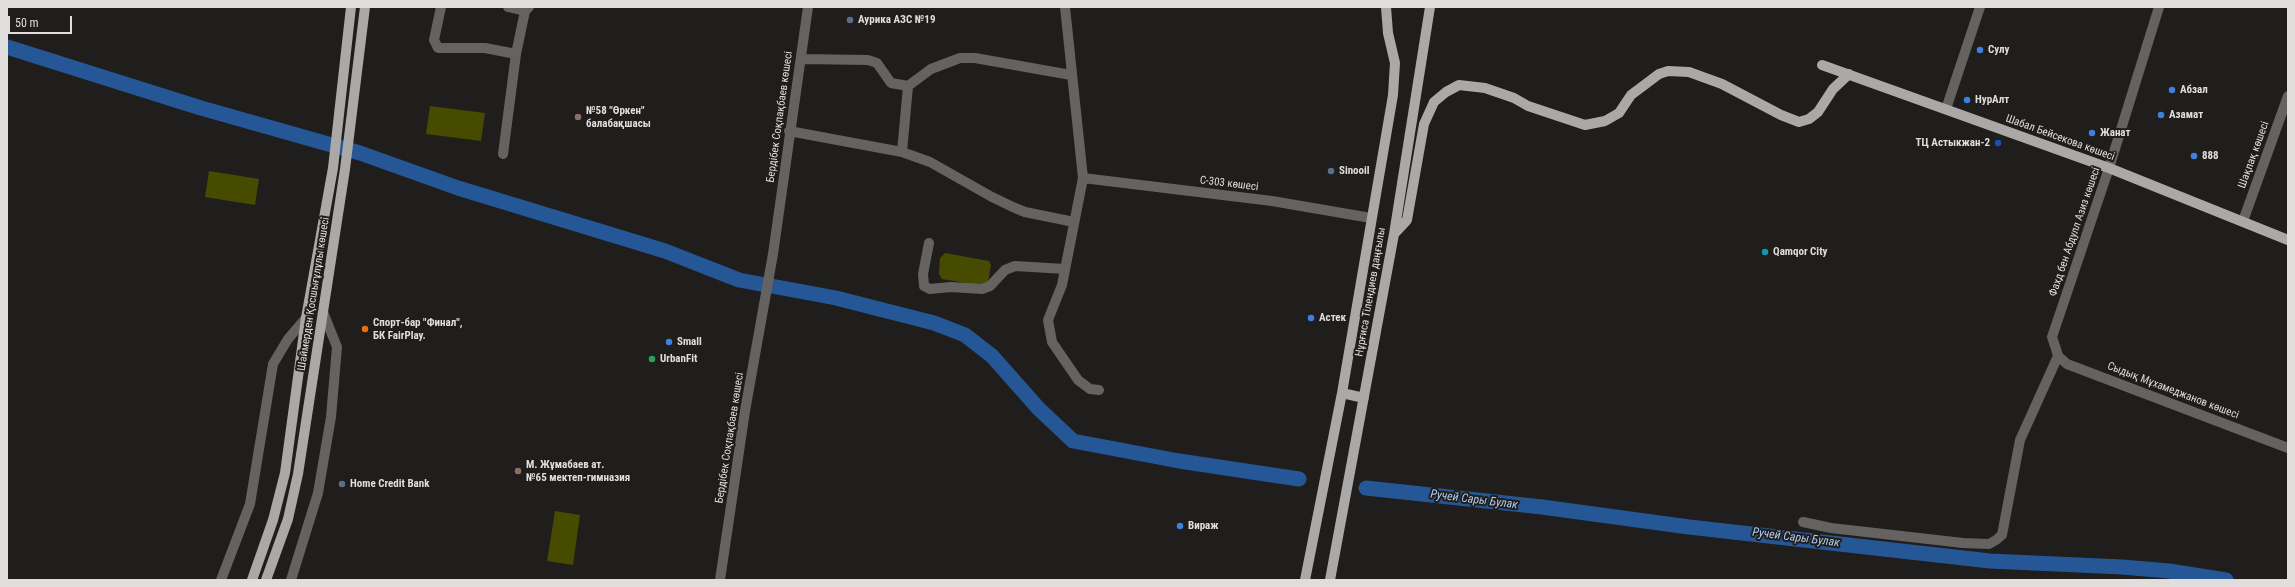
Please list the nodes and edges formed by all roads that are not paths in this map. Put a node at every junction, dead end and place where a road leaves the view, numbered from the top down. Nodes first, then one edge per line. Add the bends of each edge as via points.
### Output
1 (351, 7) edge
2 (365, 7) edge
3 (441, 7) edge
4 (508, 7) edge
5 (808, 7) edge
6 (1065, 7) edge
7 (1386, 7) edge
8 (1430, 7) edge
9 (1980, 7) edge
10 (2160, 7) edge
11 (527, 9) edge
12 (516, 54) junction
13 (801, 59) junction
14 (1822, 65) dead end
15 (1849, 74) junction
16 (1071, 75) junction
17 (908, 86) junction
18 (2288, 96) edge
19 (1946, 109) junction
20 (789, 132) junction
21 (902, 152) junction
22 (503, 154) dead end
23 (2109, 168) junction
24 (1083, 178) junction
25 (1371, 218) junction
26 (2243, 221) junction
27 (1074, 222) junction
28 (1394, 234) junction
29 (2288, 240) edge
30 (929, 243) dead end
31 (1065, 268) junction
32 (323, 312) junction
33 (306, 318) junction
34 (2057, 352) junction
35 (1099, 390) dead end
36 (1342, 393) junction
37 (1364, 398) junction
38 (2288, 448) edge
39 (1803, 522) dead end
40 (221, 580) edge
41 (252, 580) edge
42 (266, 580) edge
43 (291, 580) edge
44 (720, 580) edge
45 (1305, 580) edge
46 (1330, 580) edge

1 - 33 main road, Шаймерден Қосшығұлұлы көшесі via 333,168
2 - 32 main road, Шаймерден Қосшығұлұлы көшесі
3 - 12 street via 434,40 438,48 485,48
4 - 11 street
5 - 13 street, Бердібек Соқпақбаев көшесі
6 - 16 street
7 - 25 main road, Нұрғиса Тілендиев даңғылы via 1395,63 1393,95
8 - 28 main road, Нұрғиса Тілендиев даңғылы
9 - 19 street
10 - 23 street, Фахд бен Абдулл Азиз көшесі
11 - 12 street
12 - 22 street
13 - 17 street via 868,60 877,63 891,84
13 - 20 street, Бердібек Соқпақбаев көшесі
14 - 15 main road, Шабал Бейсекова көшесі
15 - 19 main road, Шабал Бейсекова көшесі
15 - 28 main road via 1833,88 1818,112 1809,119 1799,122 1722,84 1689,72 1668,71 1659,74 1631,94 1619,113 1605,121 1585,125 1485,88 1459,86 1434,102 1424,124 1407,220
16 - 17 street via 975,58 960,58 931,69
16 - 24 street
17 - 21 street
18 - 26 street, Шақпақ көшесі
19 - 23 main road, Шабал Бейсекова көшесі
20 - 21 street
20 - 44 street, Бердібек Соқпақбаев көшесі via 770,274 745,412
21 - 27 street via 930,162 1020,210
23 - 26 main road, Шабал Бейсекова көшесі
23 - 34 street, Фахд бен Абдулл Азиз көшесі via 2052,337
24 - 25 street, С-303 көшесі via 1272,201
24 - 27 street
25 - 36 main road, Нұрғиса Тілендиев даңғылы
26 - 29 main road, Шабал Бейсекова көшесі
27 - 31 street
28 - 37 main road, Нұрғиса Тілендиев даңғылы
30 - 31 street via 923,274 924,286 930,289 982,289 990,286 1005,270 1015,266
31 - 35 street via 1062,285 1048,320 1052,342 1078,380 1090,389
32 - 42 main road, Шаймерден Қосшығұлұлы көшесі via 298,474 288,518
32 - 43 street via 337,347 331,417 318,493
33 - 40 street via 288,338 273,364 250,504
33 - 41 main road, Шаймерден Қосшығұлұлы көшесі via 285,473 273,520
34 - 38 street, Сыдық Мұхамеджанов көшесі via 2067,364
34 - 39 street via 2020,440 2002,535 1996,540 1989,544 1963,543 1831,528
36 - 37 main road
36 - 45 main road, Нұрғиса Тілендиев даңғылы
37 - 46 main road, Нұрғиса Тілендиев даңғылы

